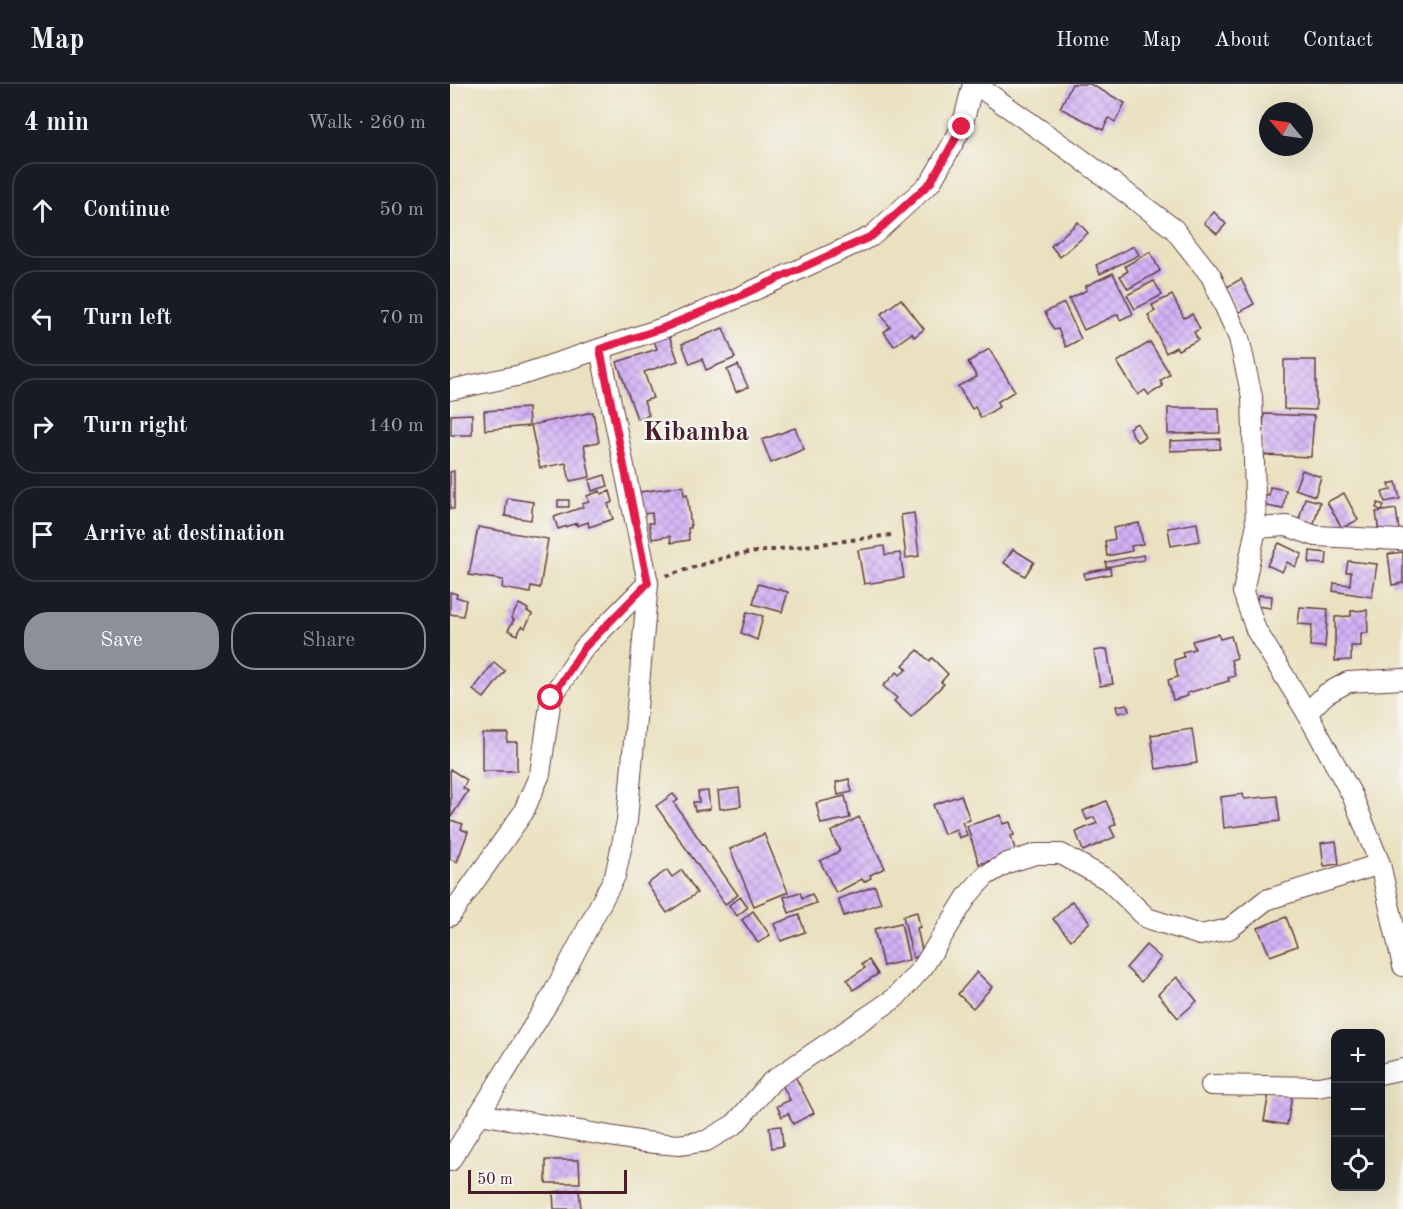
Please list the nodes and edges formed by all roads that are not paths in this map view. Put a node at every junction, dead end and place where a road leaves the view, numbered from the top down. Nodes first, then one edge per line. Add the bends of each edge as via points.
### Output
1 (974, 84) edge
2 (600, 349) junction
3 (450, 390) edge
4 (1256, 528) junction
5 (1403, 538) edge
6 (648, 583) junction
7 (1403, 679) edge
8 (1307, 713) junction
9 (1380, 864) junction
10 (450, 916) edge
11 (1403, 966) edge
12 (1403, 1069) edge
13 (1385, 1073) edge
14 (1211, 1085) dead end
15 (1331, 1085) edge
16 (479, 1114) junction
17 (450, 1161) edge

1 - 2 street via 962,127 931,182 872,236 663,328
1 - 4 street via 1174,229 1210,276 1239,339 1252,397
2 - 3 street via 521,375
2 - 6 street
4 - 5 street via 1287,526 1316,536
4 - 8 street via 1243,592 1256,630
6 - 10 street via 584,648 551,698 540,774 523,813
6 - 16 street via 627,821 615,876 552,996
7 - 8 street via 1348,682 1326,694
8 - 9 street via 1352,795
9 - 11 street
9 - 16 street via 1266,900 1229,929 1200,935 1147,918 1108,880 1061,854 1036,854 1007,863 985,876 968,895 923,967 895,998 772,1081 735,1124 706,1142 645,1142
12 - 13 street
14 - 15 street
16 - 17 street

